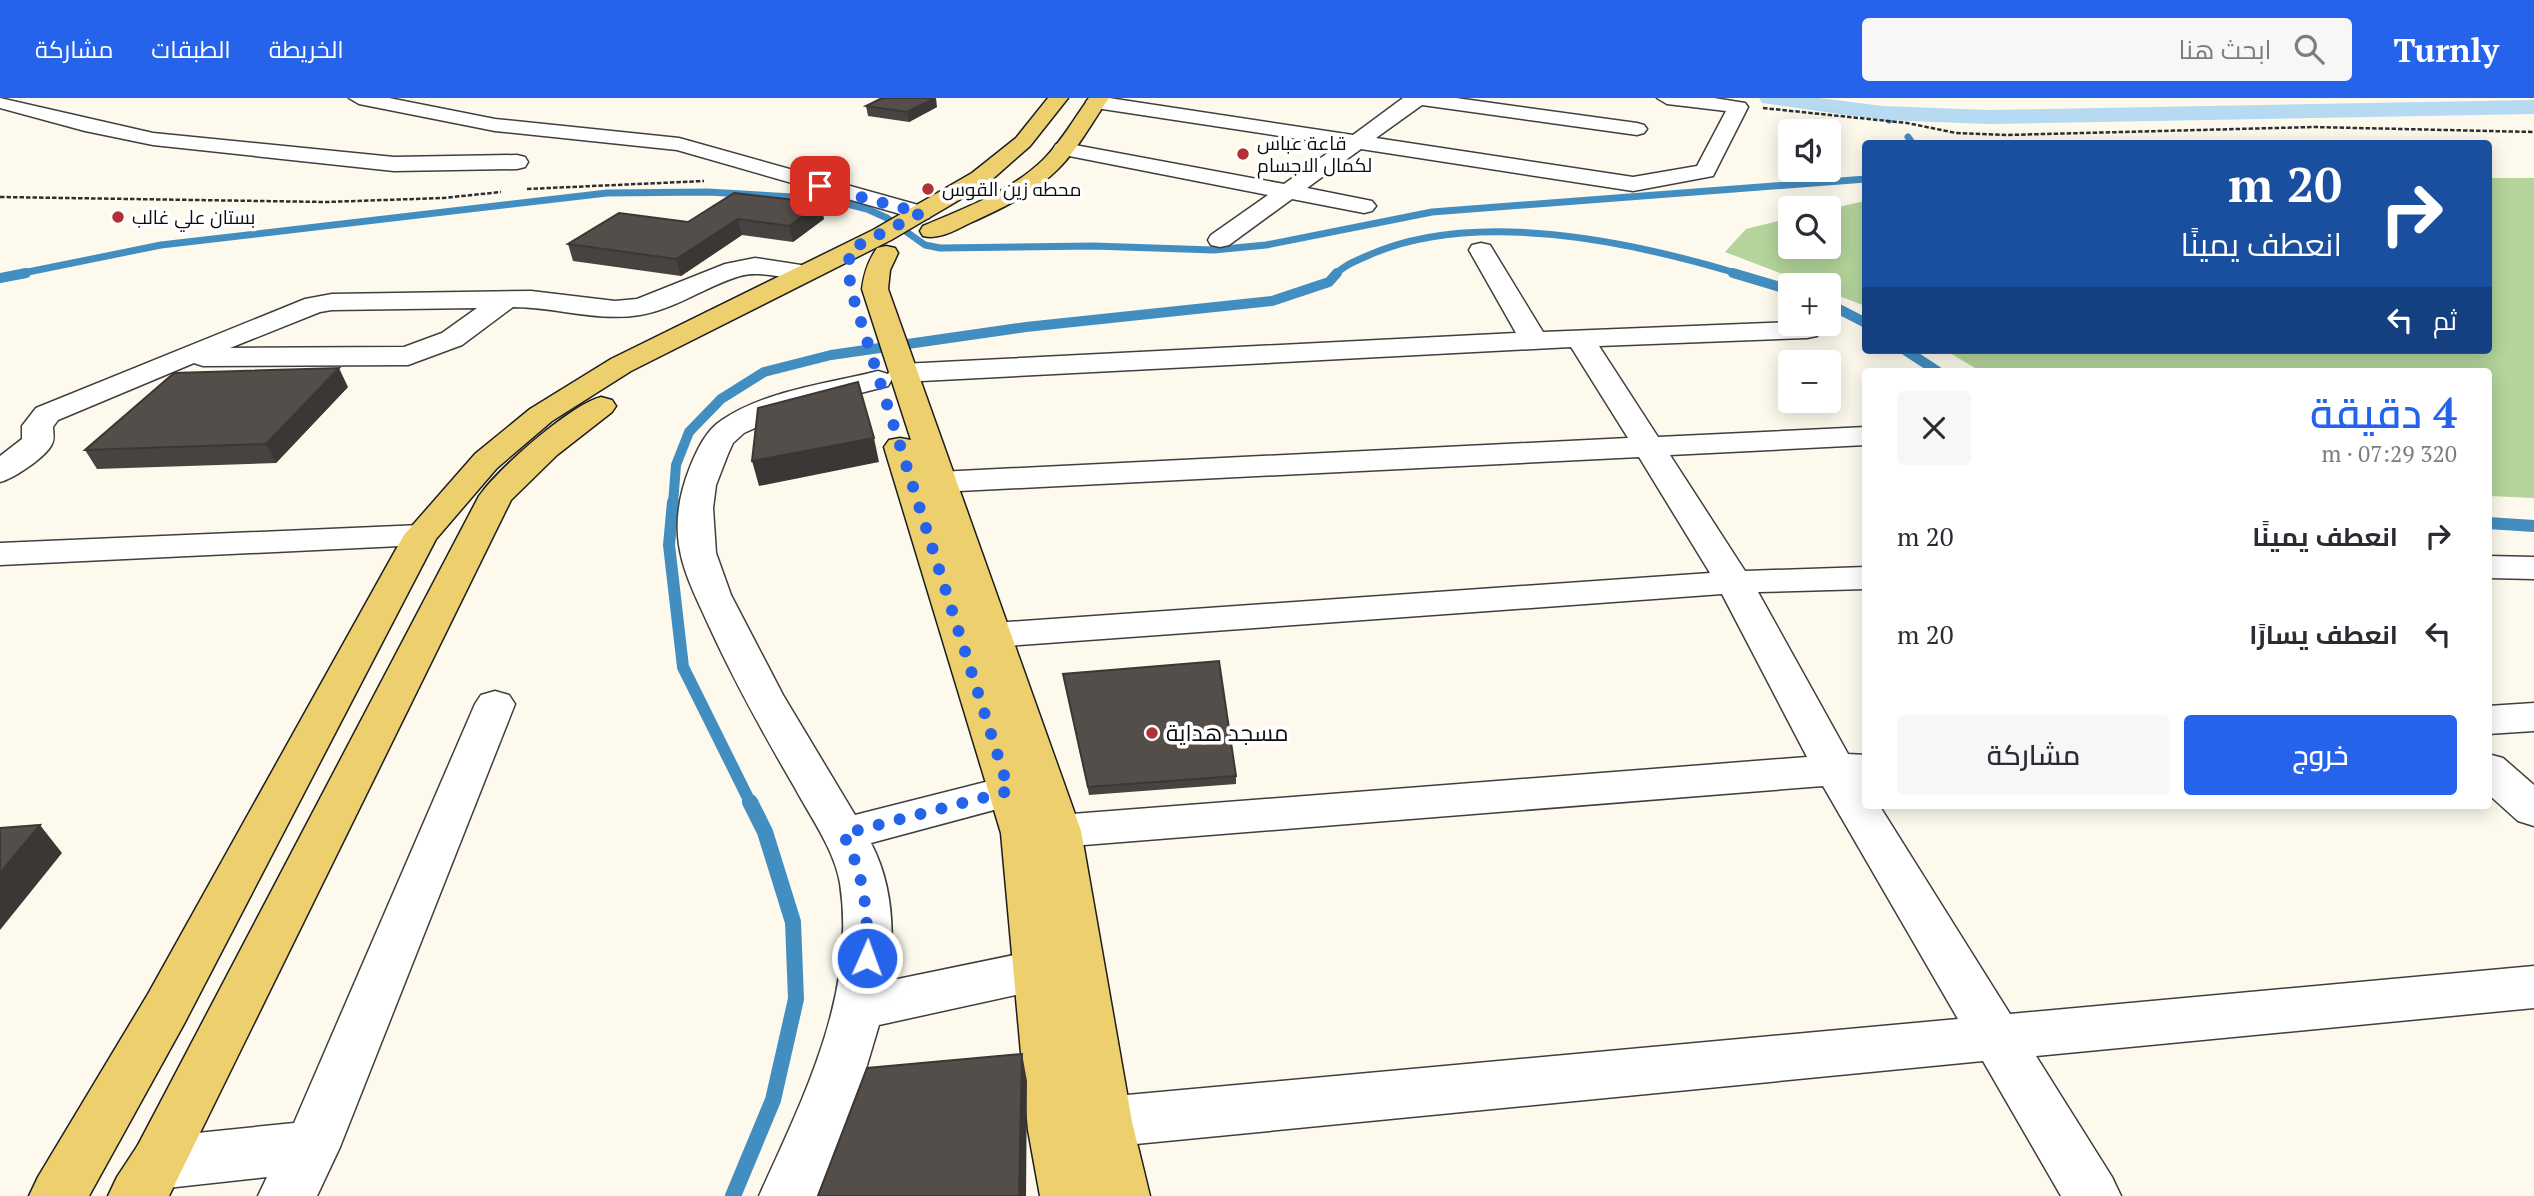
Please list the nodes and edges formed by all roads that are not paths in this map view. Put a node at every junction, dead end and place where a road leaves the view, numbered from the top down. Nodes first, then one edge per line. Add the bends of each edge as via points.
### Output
1 (46, 98) edge
2 (359, 98) edge
3 (1058, 98) edge
4 (1417, 98) edge
5 (1574, 98) edge
6 (1097, 100) edge
7 (8, 104) edge
8 (1252, 104) dead end
9 (1654, 111) edge
10 (1552, 117) junction
11 (1224, 120) junction
12 (1189, 139) dead end
13 (1358, 141) junction
14 (1166, 151) dead end
15 (1057, 157) junction
16 (517, 162) dead end
17 (1001, 162) junction
18 (1143, 163) junction
19 (1496, 171) junction
20 (1672, 178) junction
21 (1289, 191) junction
22 (1364, 206) dead end
23 (1220, 240) dead end
24 (882, 249) junction
25 (1481, 250) dead end
26 (805, 272) junction
27 (504, 301) junction
28 (868, 321) junction
29 (1778, 331) edge
30 (1580, 338) junction
31 (1535, 341) junction
32 (182, 357) junction
33 (889, 372) junction
34 (1862, 436) edge
35 (1645, 445) junction
36 (0, 472) edge
37 (939, 482) junction
38 (421, 536) junction
39 (0, 554) edge
40 (2492, 567) edge
41 (2534, 568) edge
42 (1862, 578) edge
43 (1734, 582) junction
44 (993, 635) junction
45 (495, 704) dead end
46 (2534, 717) edge
47 (2492, 720) edge
48 (1850, 769) edge
49 (2492, 773) edge
50 (1009, 791) junction
51 (1862, 791) edge
52 (1872, 809) edge
53 (2534, 810) edge
54 (1059, 831) junction
55 (843, 834) junction
56 (1038, 970) junction
57 (2534, 987) edge
58 (857, 1009) junction
59 (1999, 1038) junction
60 (1105, 1122) junction
61 (312, 1146) junction
62 (148, 1179) edge
63 (1065, 1186) edge
64 (58, 1196) edge
65 (287, 1196) edge
66 (788, 1196) edge
67 (1122, 1196) edge
68 (2092, 1196) edge

1 - 7 street
2 - 24 street via 495,125 713,151 820,186
3 - 17 main road
4 - 10 street
4 - 13 street
5 - 10 street
6 - 11 street
6 - 15 main road
7 - 16 street via 153,139 394,164
8 - 11 street
9 - 10 street
9 - 20 street via 1655,154
9 - 20 street via 1738,107 1705,172
10 - 19 street
11 - 12 street
11 - 13 street
13 - 19 street
13 - 21 street
14 - 18 street
15 - 17 main road
15 - 18 street
15 - 24 main road via 1014,191
17 - 24 main road
18 - 21 street
19 - 20 street via 1633,184
21 - 22 street
21 - 23 street
24 - 26 main road
24 - 28 main road
24 - 28 main road
24 - 62 main road via 620,393 565,430 496,496
25 - 31 street
26 - 27 street via 755,266 734,269 640,307
26 - 38 main road via 668,339 541,415 486,461
27 - 32 street via 314,305
27 - 32 street via 452,339 408,356
28 - 33 main road
29 - 30 street
30 - 31 street
30 - 35 street
31 - 33 street
32 - 36 street via 47,414 37,426 38,442
33 - 37 main road
33 - 50 main road
33 - 55 street via 764,411 733,426 717,443 703,474 695,520 697,551 714,598 760,692
34 - 35 street
35 - 37 street
35 - 43 street
37 - 44 main road
38 - 39 street
38 - 64 main road via 166,1009
40 - 41 street
42 - 43 street
43 - 44 street
43 - 48 street
44 - 54 main road
45 - 61 street
46 - 47 street
48 - 51 street
48 - 54 street
49 - 53 street
50 - 55 street
50 - 56 main road via 1023,834
52 - 59 street
54 - 60 main road
55 - 58 street via 855,857 868,916 867,958
56 - 58 street
56 - 63 main road
57 - 59 street
58 - 66 street via 835,1082
59 - 60 street
59 - 68 street
60 - 67 main road
61 - 62 street
61 - 65 street

